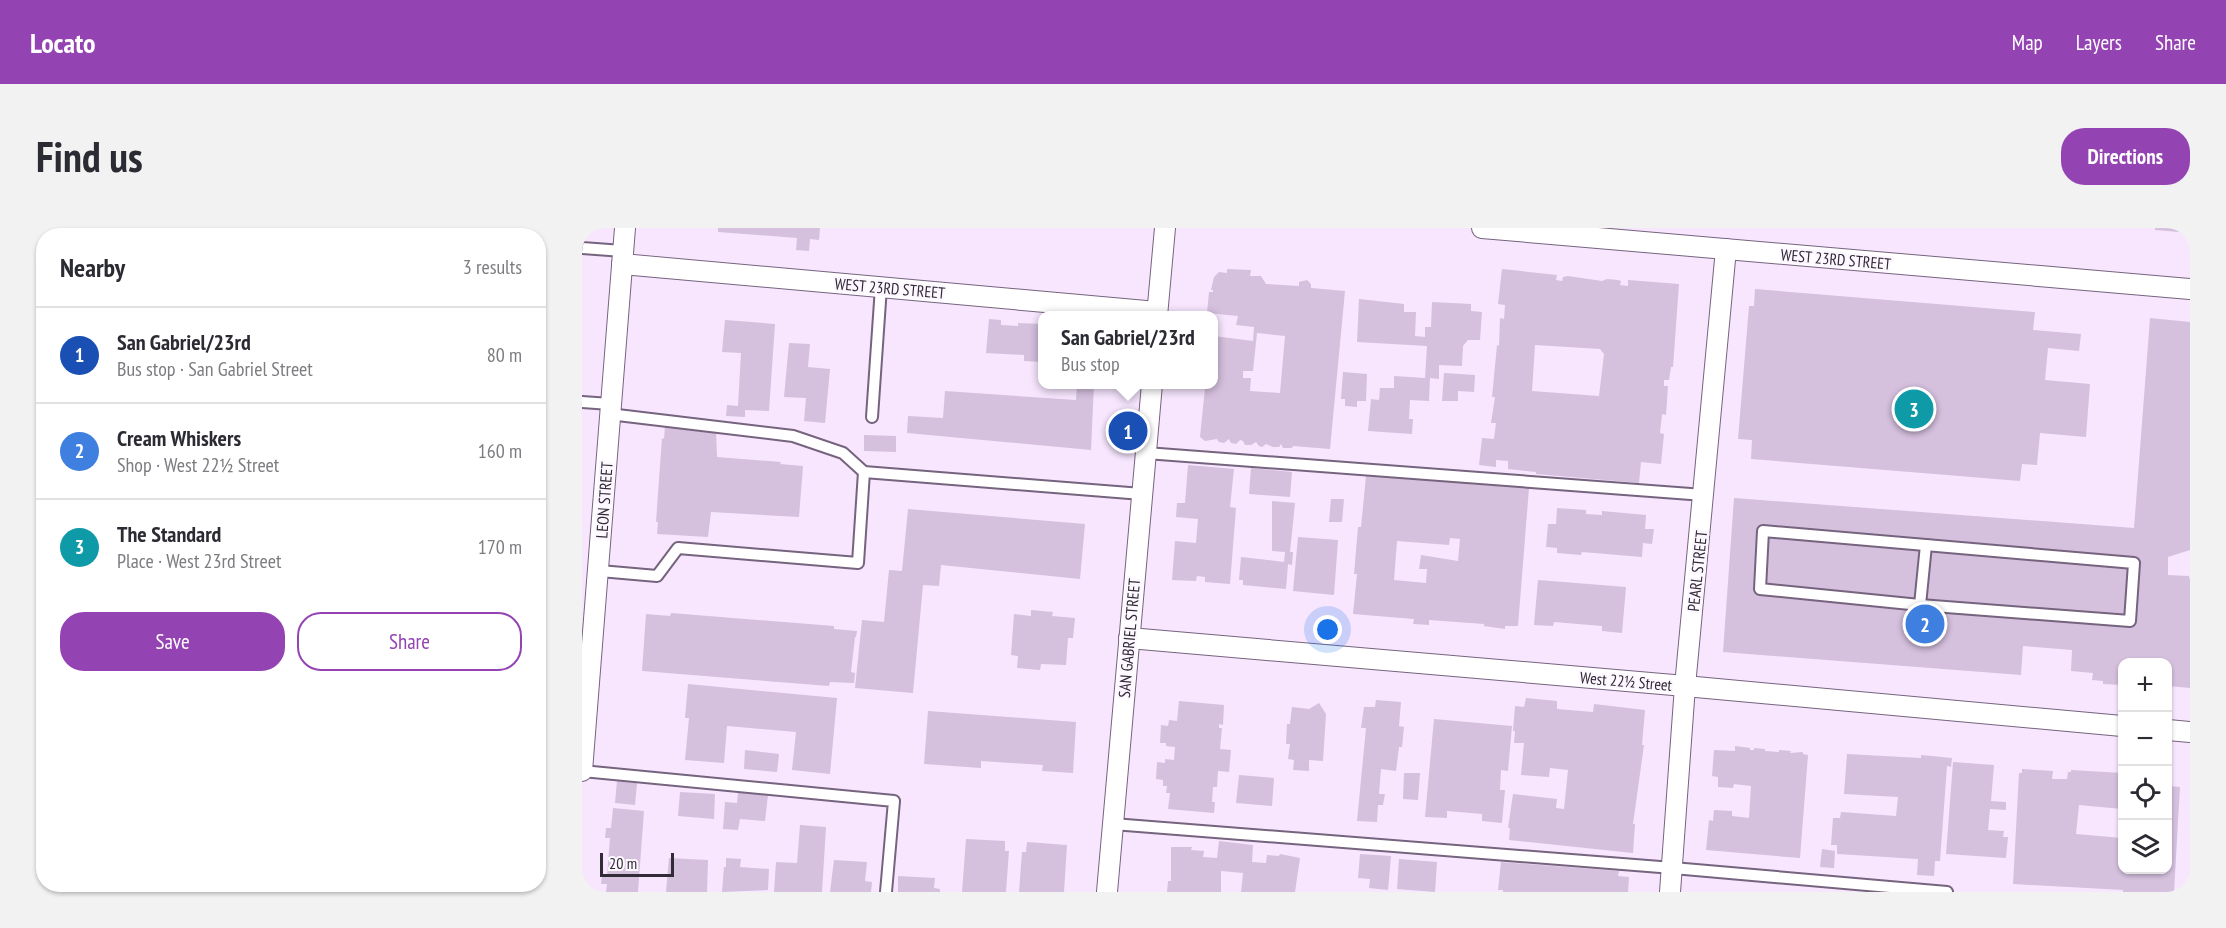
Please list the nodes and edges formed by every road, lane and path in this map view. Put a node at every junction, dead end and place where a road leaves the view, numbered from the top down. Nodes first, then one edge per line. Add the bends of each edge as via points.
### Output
1 (625, 228) edge
2 (1165, 228) edge
3 (1482, 228) edge
4 (582, 248) edge
5 (1726, 249) junction
6 (623, 257) junction
7 (881, 287) junction
8 (2190, 289) edge
9 (1126, 311) edge
10 (1157, 311) edge
11 (1152, 389) edge
12 (582, 402) edge
13 (610, 409) junction
14 (872, 417) dead end
15 (1146, 453) junction
16 (864, 472) junction
17 (1142, 494) junction
18 (1704, 495) junction
19 (1926, 545) junction
20 (593, 580) edge
21 (1920, 605) junction
22 (1129, 638) junction
23 (1685, 686) junction
24 (2118, 726) edge
25 (2172, 730) edge
26 (2190, 732) edge
27 (582, 771) edge
28 (1113, 824) junction
29 (1673, 868) junction
30 (886, 892) edge
31 (1107, 892) edge
32 (1670, 892) edge
33 (1947, 892) edge

1 - 6 street, LEON STREET
2 - 10 street
3 - 5 street, WEST 23RD STREET
4 - 6 lane
5 - 8 street, WEST 23RD STREET
5 - 18 street, PEARL STREET
6 - 7 street, WEST 23RD STREET
6 - 13 street, LEON STREET
7 - 9 street, WEST 23RD STREET
7 - 14 lane
11 - 15 street, SAN GABRIEL STREET
12 - 13 lane
13 - 16 lane via 794,436 843,453
13 - 20 street, LEON STREET
15 - 17 street, SAN GABRIEL STREET
15 - 18 lane
16 - 17 lane
16 - 20 lane via 858,562 678,548 657,576
17 - 22 street, SAN GABRIEL STREET
18 - 23 street, PEARL STREET
19 - 21 lane
19 - 21 lane via 1763,531 1760,589
19 - 21 lane via 2134,562 2130,621
20 - 27 street, LEON STREET
22 - 23 street, West 22½ Street
22 - 28 street, SAN GABRIEL STREET
23 - 24 street, West 22½ Street
23 - 29 street, PEARL STREET
25 - 26 street
27 - 30 lane via 894,801
28 - 29 lane
28 - 31 street, SAN GABRIEL STREET
29 - 32 street, PEARL STREET
29 - 33 lane

